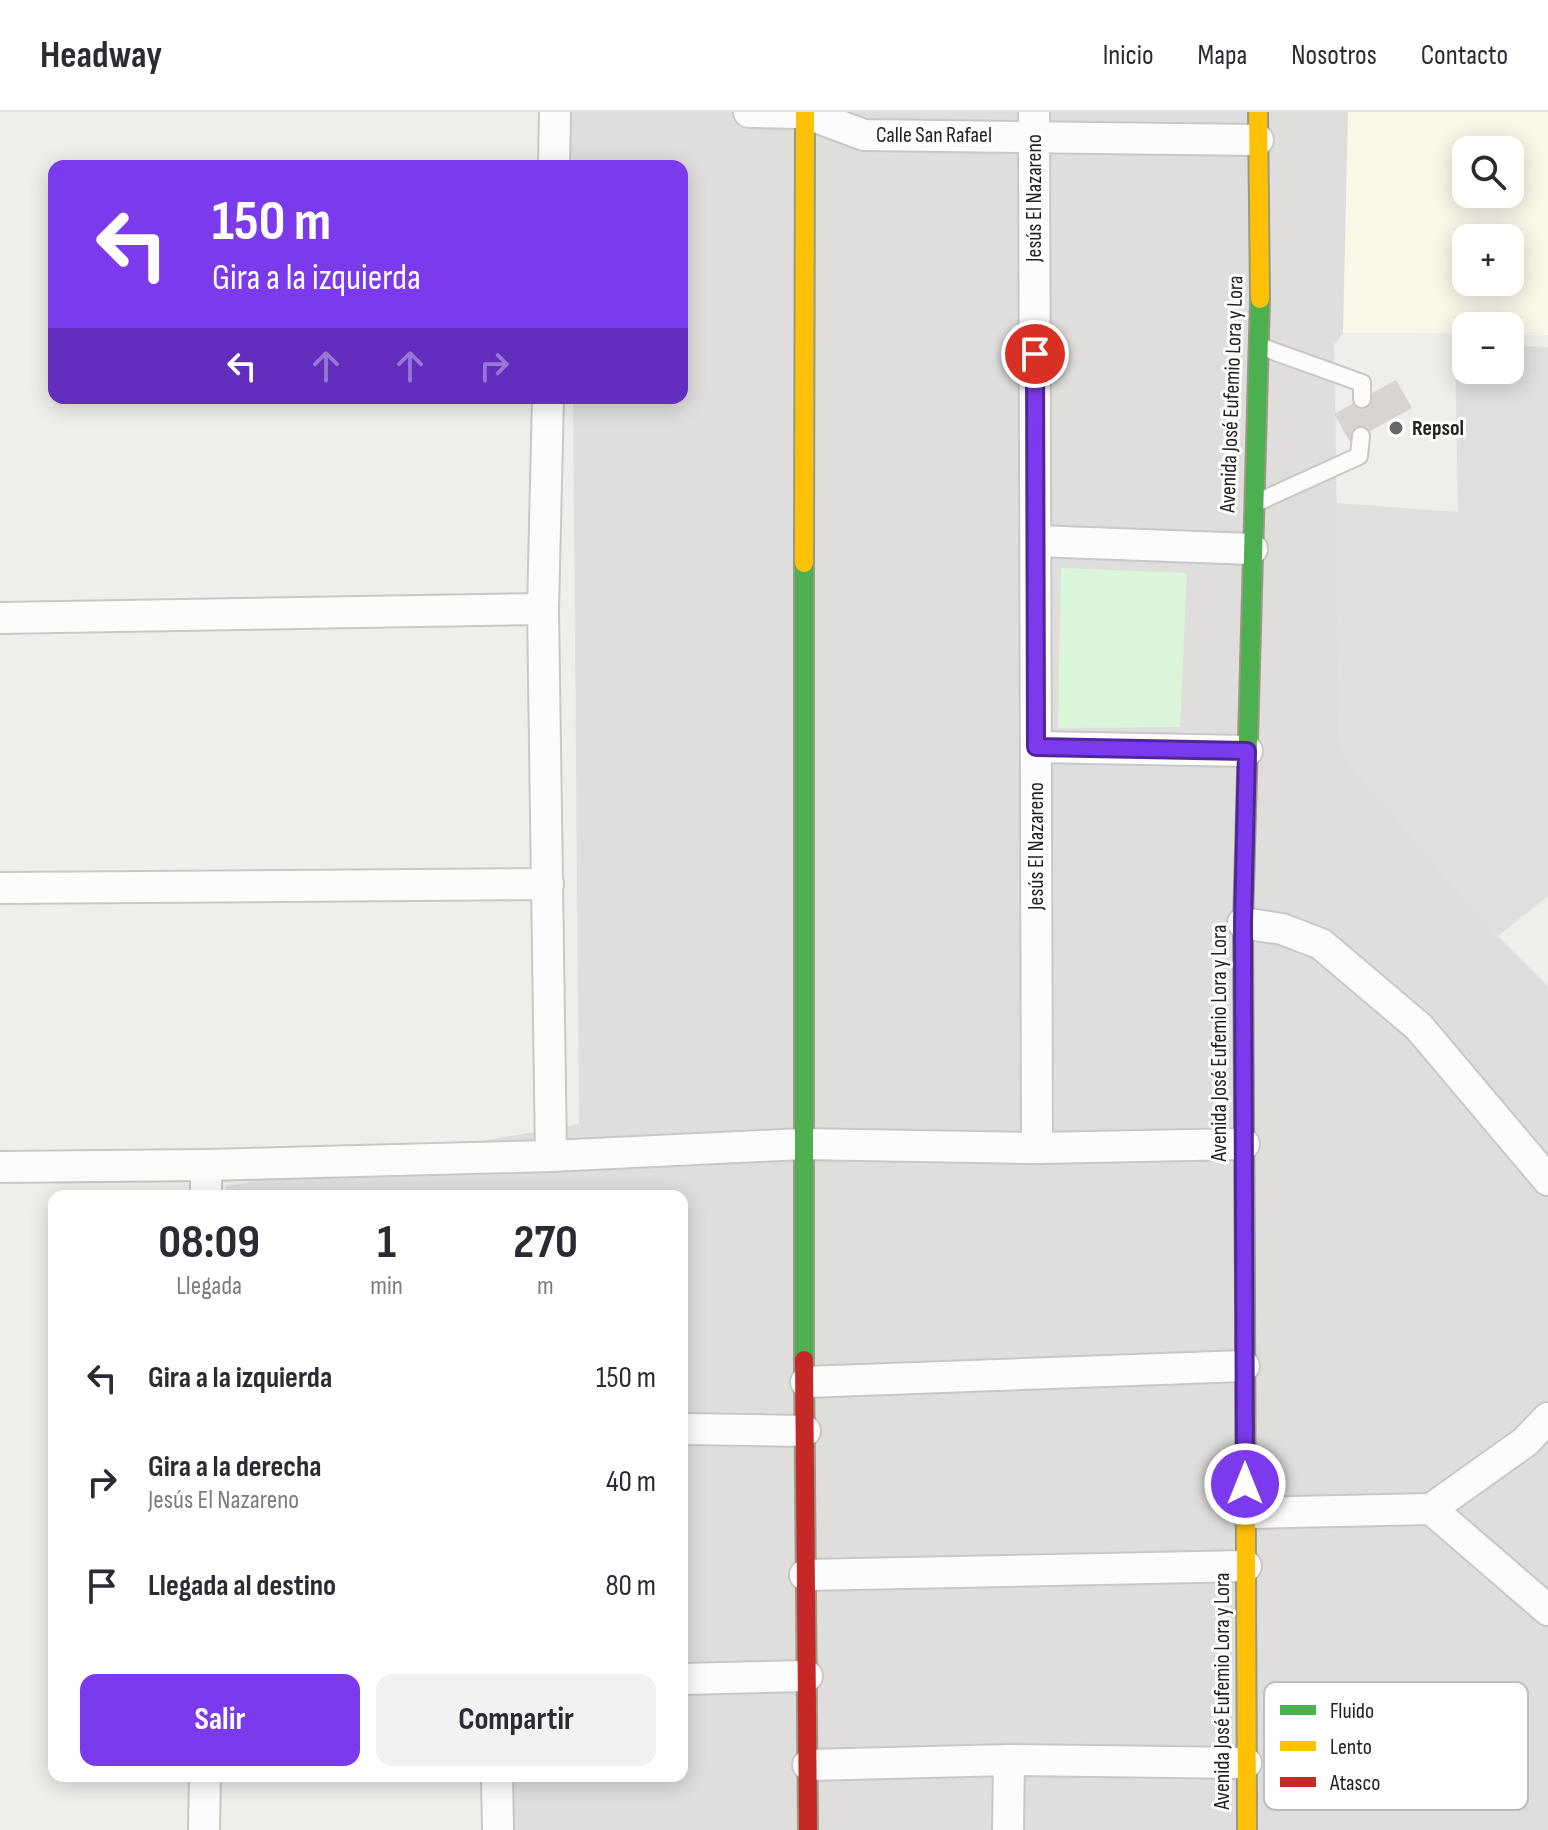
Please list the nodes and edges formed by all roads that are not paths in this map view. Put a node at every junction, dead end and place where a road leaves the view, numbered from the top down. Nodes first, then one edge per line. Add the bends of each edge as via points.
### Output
1 (555, 112) edge
2 (749, 112) edge
3 (806, 112) edge
4 (1034, 124) edge
5 (1258, 126) edge
6 (554, 160) edge
7 (1261, 347) junction
8 (1362, 399) dead end
9 (548, 404) edge
10 (1361, 436) dead end
11 (1253, 504) junction
12 (1036, 541) junction
13 (1252, 549) junction
14 (543, 609) junction
15 (0, 618) edge
16 (1036, 747) junction
17 (1247, 751) junction
18 (548, 884) junction
19 (0, 888) edge
20 (1243, 923) junction
21 (802, 1144) junction
22 (1244, 1144) junction
23 (1037, 1148) junction
24 (551, 1156) junction
25 (206, 1165) junction
26 (0, 1167) edge
27 (1548, 1180) edge
28 (206, 1190) edge
29 (1244, 1366) junction
30 (806, 1382) junction
31 (1548, 1418) edge
32 (688, 1429) edge
33 (805, 1431) junction
34 (1431, 1509) junction
35 (1246, 1513) junction
36 (1246, 1566) junction
37 (805, 1575) junction
38 (1548, 1610) edge
39 (807, 1676) junction
40 (688, 1679) edge
41 (1009, 1760) junction
42 (1246, 1763) junction
43 (808, 1765) junction
44 (205, 1782) edge
45 (497, 1782) edge
46 (204, 1830) edge
47 (498, 1830) edge
48 (808, 1830) edge
49 (1008, 1830) edge
50 (1247, 1830) edge

1 - 6 street
2 - 3 street, Calle San Rafael
3 - 4 street, Calle San Rafael via 864,135
3 - 21 street
4 - 5 street, Calle San Rafael
4 - 12 street, Jesús El Nazareno
5 - 7 street, Avenida José Eufemio Lora y Lora
7 - 8 lane via 1362,383
7 - 11 street, Avenida José Eufemio Lora y Lora
9 - 14 street
10 - 11 lane via 1359,456
11 - 13 street, Avenida José Eufemio Lora y Lora
12 - 13 street
12 - 16 street, Jesús El Nazareno
13 - 17 street, Avenida José Eufemio Lora y Lora
14 - 15 street
14 - 18 street
16 - 17 street
16 - 23 street, Jesús El Nazareno
17 - 20 street, Avenida José Eufemio Lora y Lora
18 - 19 street
18 - 24 street
20 - 22 street, Avenida José Eufemio Lora y Lora
20 - 27 street via 1282,929 1321,944 1419,1027
21 - 23 street
21 - 24 street
21 - 30 street
22 - 23 street
22 - 29 street, Avenida José Eufemio Lora y Lora
24 - 25 street
25 - 26 street
25 - 28 street
29 - 30 street
29 - 35 street, Avenida José Eufemio Lora y Lora
30 - 33 street
31 - 34 street via 1525,1442
32 - 33 street
33 - 37 street
34 - 35 street
34 - 38 street
35 - 36 street, Avenida José Eufemio Lora y Lora
36 - 37 street
36 - 42 street, Avenida José Eufemio Lora y Lora
37 - 39 street
39 - 40 street
39 - 43 street
41 - 42 street
41 - 43 street
41 - 49 street
42 - 50 street, Avenida José Eufemio Lora y Lora
43 - 48 street
44 - 46 street
45 - 47 street

